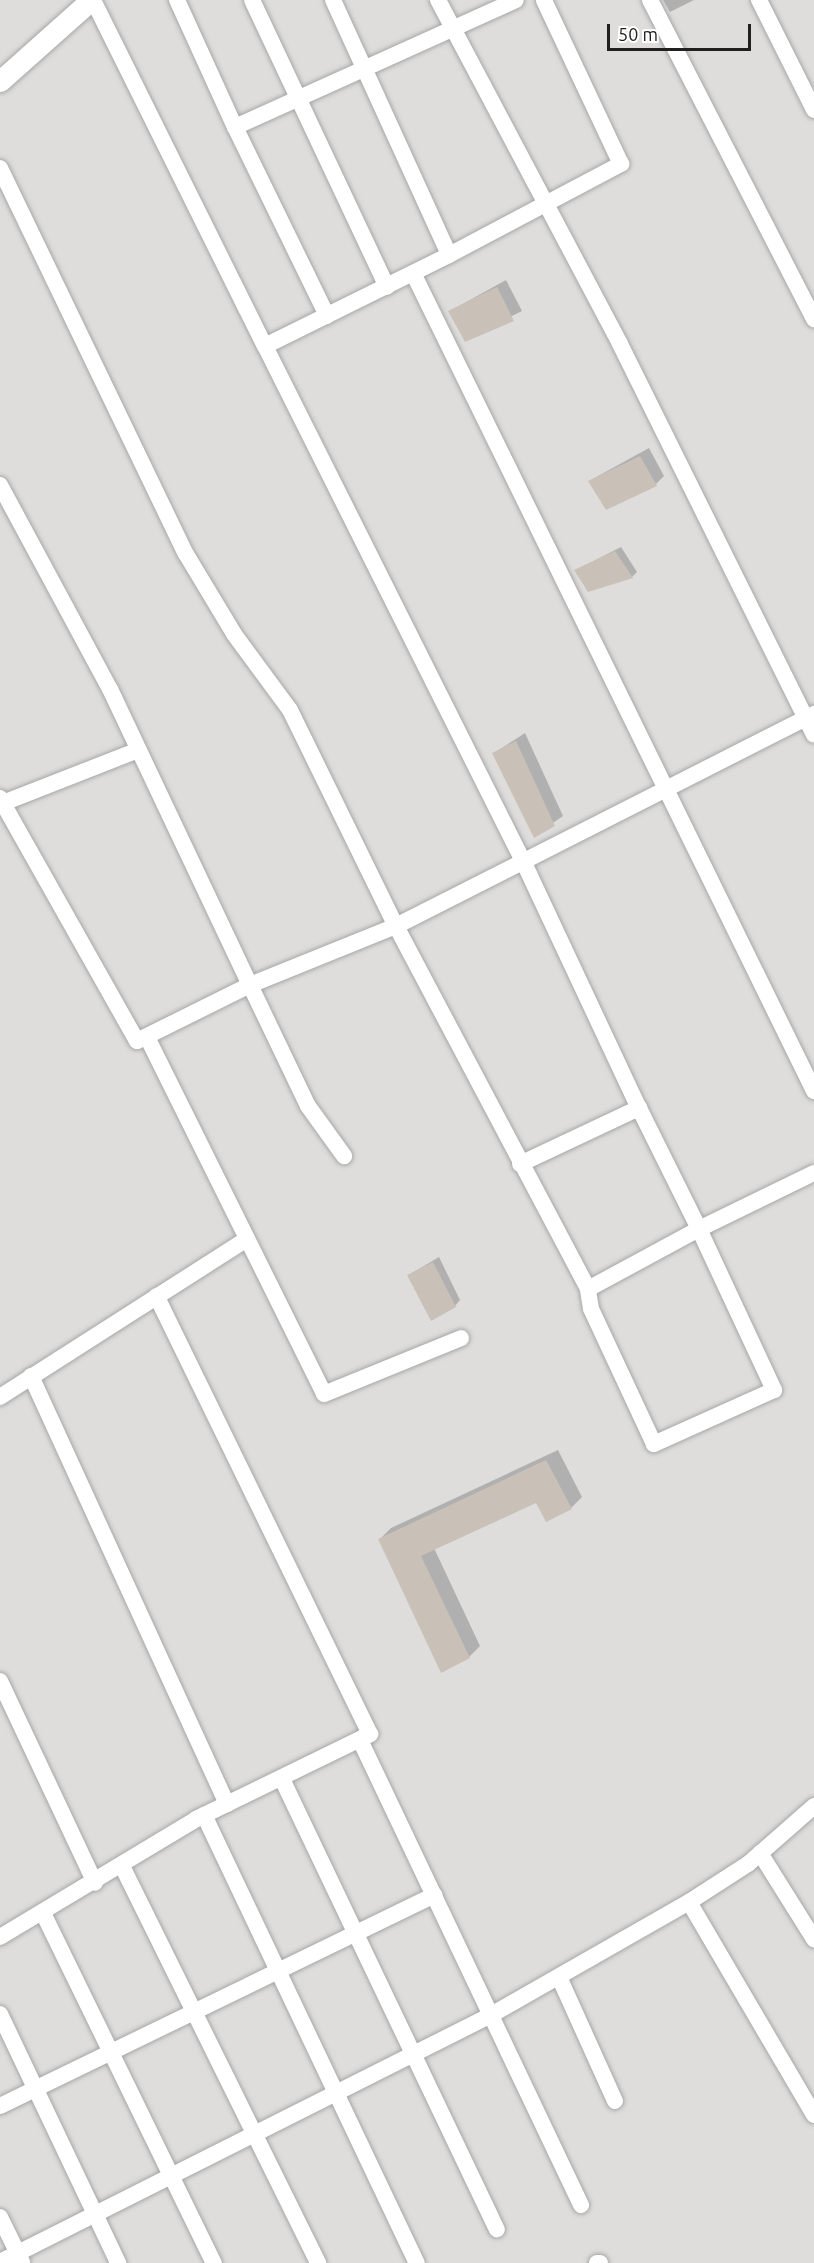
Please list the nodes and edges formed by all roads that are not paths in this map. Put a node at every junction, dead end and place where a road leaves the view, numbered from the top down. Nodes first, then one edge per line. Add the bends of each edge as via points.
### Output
1 (92, 0) edge
2 (177, 0) edge
3 (252, 0) edge
4 (333, 0) edge
5 (438, 0) edge
6 (516, 0) edge
7 (544, 0) edge
8 (650, 0) edge
9 (759, 0) edge
10 (453, 30) junction
11 (364, 70) junction
12 (0, 81) edge
13 (298, 97) junction
14 (814, 110) edge
15 (235, 127) junction
16 (0, 168) edge
17 (543, 204) junction
18 (449, 255) junction
19 (414, 275) junction
20 (387, 287) junction
21 (327, 316) junction
22 (814, 319) edge
23 (266, 346) junction
24 (0, 485) edge
25 (810, 716) edge
26 (814, 734) edge
27 (138, 750) junction
28 (667, 792) junction
29 (1, 801) edge
30 (524, 863) junction
31 (396, 926) junction
32 (250, 985) junction
33 (147, 1037) junction
34 (814, 1091) edge
35 (639, 1108) junction
36 (344, 1156) dead end
37 (520, 1164) junction
38 (814, 1173) edge
39 (699, 1229) junction
40 (247, 1239) junction
41 (588, 1289) junction
42 (156, 1296) junction
43 (461, 1338) dead end
44 (31, 1376) junction
45 (0, 1397) edge
46 (0, 1682) edge
47 (360, 1740) junction
48 (282, 1779) junction
49 (227, 1804) junction
50 (814, 1806) edge
51 (204, 1815) junction
52 (760, 1853) junction
53 (122, 1866) junction
54 (94, 1883) junction
55 (434, 1895) junction
56 (689, 1902) junction
57 (43, 1913) junction
58 (355, 1932) junction
59 (0, 1937) edge
60 (814, 1939) edge
61 (278, 1968) junction
62 (559, 1977) junction
63 (197, 2012) junction
64 (0, 2014) edge
65 (492, 2015) junction
66 (113, 2052) junction
67 (414, 2056) junction
68 (36, 2089) junction
69 (338, 2095) junction
70 (615, 2101) dead end
71 (0, 2106) edge
72 (814, 2115) edge
73 (255, 2136) junction
74 (174, 2176) junction
75 (581, 2205) dead end
76 (96, 2214) junction
77 (0, 2217) edge
78 (497, 2229) dead end
79 (20, 2258) edge
80 (0, 2262) edge
81 (118, 2263) edge
82 (214, 2263) edge
83 (318, 2263) edge
84 (417, 2263) edge

1 - 12 street
1 - 23 street
2 - 15 street
3 - 13 street
4 - 11 street
5 - 10 street
6 - 10 street
7 - 17 street via 621,164
8 - 22 street
9 - 14 street
10 - 11 street
10 - 17 street
11 - 13 street
11 - 18 street
13 - 15 street
13 - 20 street
15 - 21 street
16 - 31 street via 186,554 234,634 290,710
17 - 18 street
17 - 25 street via 620,344
18 - 19 street
19 - 20 street
19 - 28 street
20 - 21 street
21 - 23 street
23 - 30 street
24 - 27 street
25 - 26 street
25 - 28 street
27 - 29 street
27 - 32 street
28 - 30 street
28 - 34 street
29 - 33 street via 137,1041
30 - 31 street
30 - 35 street
31 - 32 street
31 - 37 street
32 - 33 street
32 - 36 street via 308,1106
33 - 40 street
35 - 37 street
35 - 39 street
37 - 41 street
38 - 39 street
39 - 41 street
39 - 41 street via 774,1390 654,1444 591,1309
40 - 42 street
40 - 43 street via 324,1394
42 - 44 street
42 - 47 street via 370,1734
44 - 45 street
44 - 49 street
46 - 54 street
47 - 48 street
47 - 55 street
48 - 49 street
48 - 58 street
49 - 51 street
50 - 52 street
51 - 53 street
51 - 61 street
52 - 56 street
52 - 60 street
53 - 54 street
53 - 63 street
54 - 57 street
55 - 58 street
55 - 65 street
56 - 62 street
56 - 72 street
57 - 59 street
57 - 66 street
58 - 61 street
58 - 67 street
61 - 63 street
61 - 69 street
62 - 65 street
62 - 70 street
63 - 66 street
63 - 73 street
64 - 68 street
65 - 67 street
65 - 75 street
66 - 68 street
66 - 74 street
67 - 69 street
67 - 78 street
68 - 71 street
68 - 76 street
69 - 73 street
69 - 84 street
73 - 74 street
73 - 83 street
74 - 76 street
74 - 82 street
76 - 79 street
76 - 81 street
77 - 79 street
79 - 80 street

